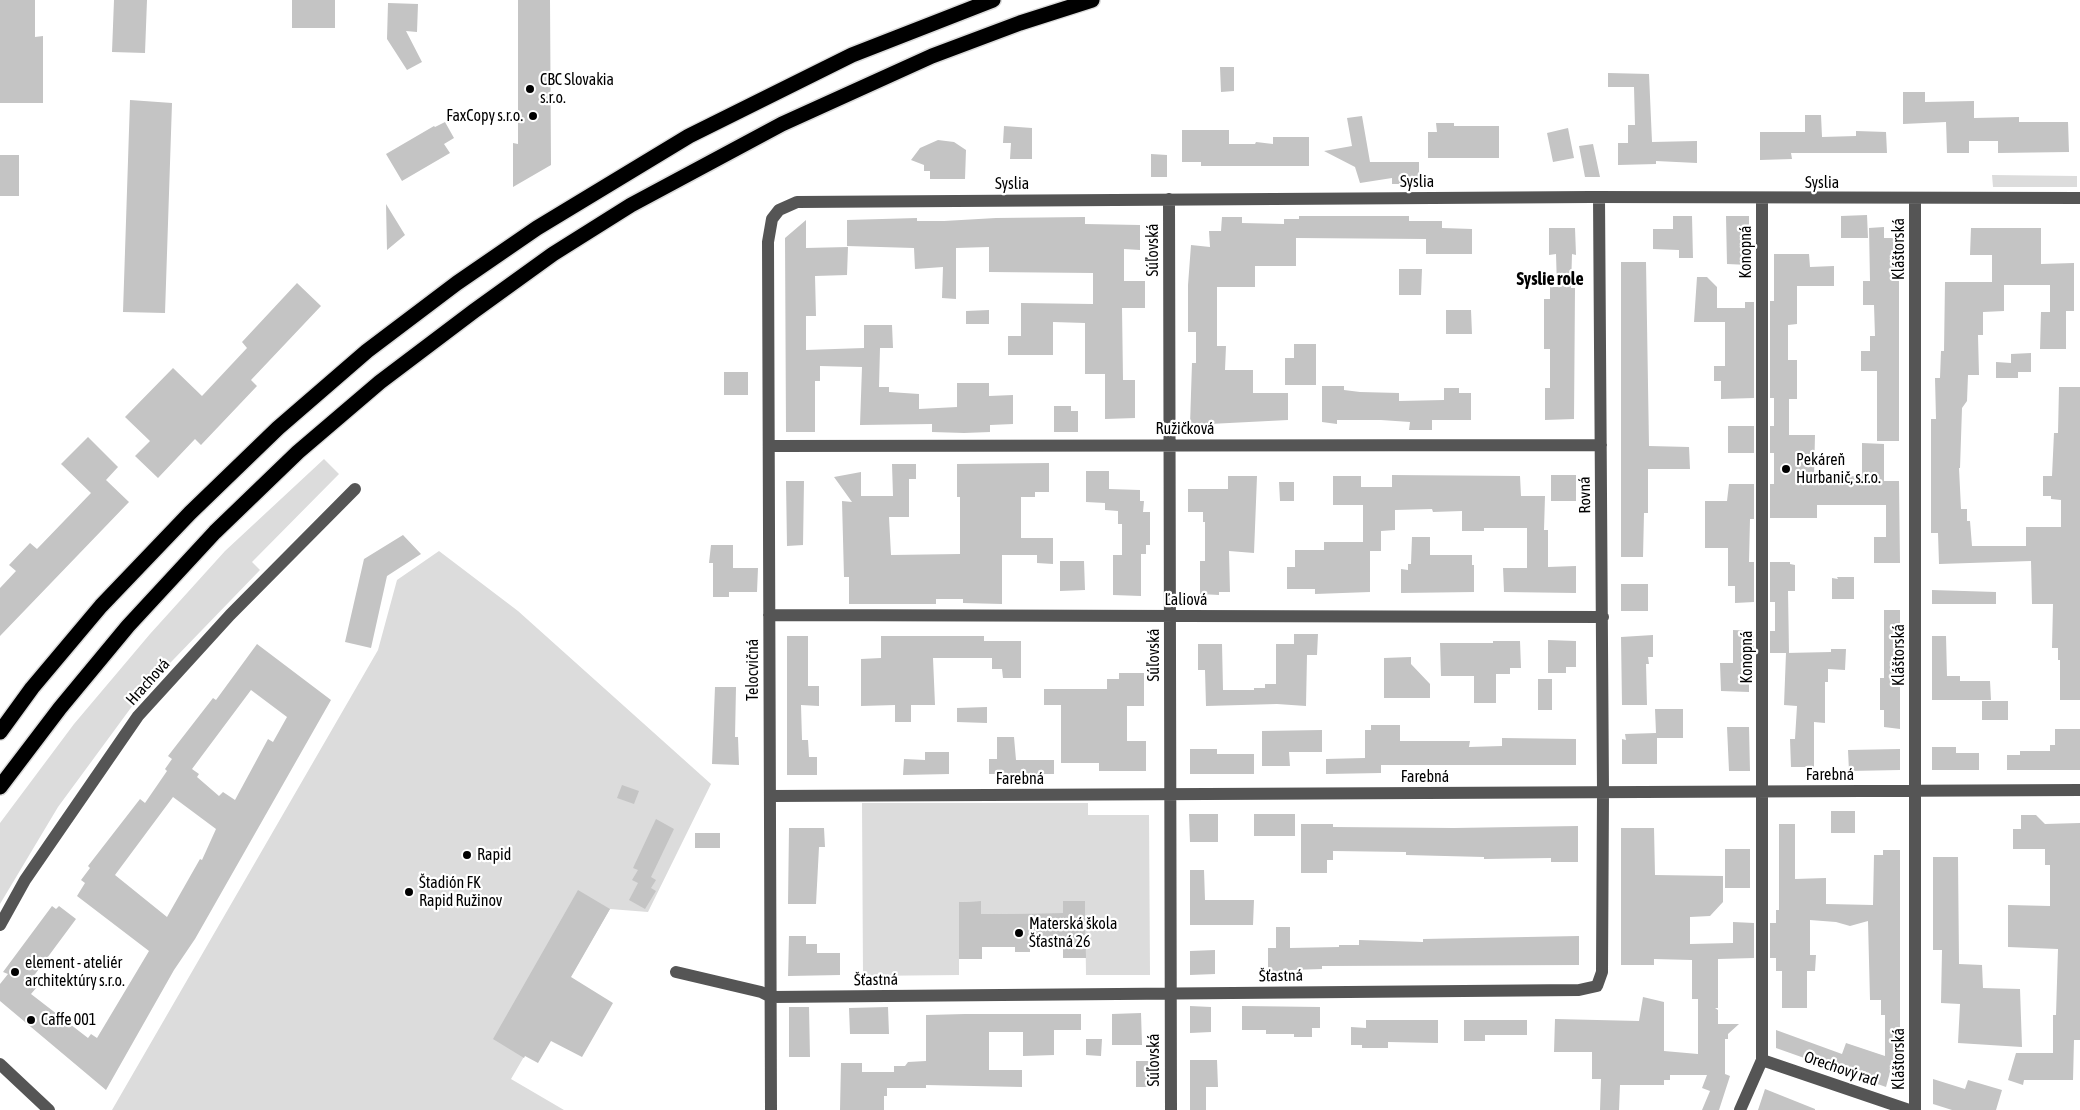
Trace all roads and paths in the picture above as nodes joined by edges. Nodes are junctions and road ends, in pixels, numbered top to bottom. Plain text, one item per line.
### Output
1 (993, 0) edge
2 (1092, 0) edge
3 (1599, 197) junction
4 (2080, 198) edge
5 (1169, 199) junction
6 (1762, 199) junction
7 (1915, 199) junction
8 (769, 230) joint
9 (1601, 445) junction
10 (769, 446) junction
11 (1170, 446) junction
12 (355, 489) dead end
13 (769, 615) junction
14 (1170, 616) junction
15 (1603, 618) junction
16 (0, 732) edge
17 (0, 787) edge
18 (2080, 790) edge
19 (1915, 791) junction
20 (1603, 792) junction
21 (1764, 792) junction
22 (1171, 794) junction
23 (770, 796) junction
24 (0, 925) edge
25 (676, 972) dead end
26 (1170, 993) junction
27 (771, 997) junction
28 (1762, 1060) junction
29 (0, 1064) edge
30 (49, 1110) edge
31 (771, 1110) edge
32 (1170, 1110) edge
33 (1740, 1110) edge
34 (1909, 1110) edge
35 (1915, 1110) edge

1 - 16 highway
2 - 17 highway
3 - 5 street, Syslia
3 - 6 street, Syslia
3 - 9 street, Rovná
4 - 7 street, Syslia
5 - 8 street, Syslia
5 - 11 street, Súľovská
6 - 7 street, Syslia
6 - 21 street, Konopná
7 - 19 street, Kláštorská
8 - 10 street, Telocvičná
9 - 11 street, Ružičková
9 - 15 street, Rovná
10 - 11 street, Ružičková
10 - 13 street, Telocvičná
11 - 14 street, Súľovská
12 - 24 street, Hrachová
13 - 14 street, Ľaliová
13 - 23 street, Telocvičná
14 - 15 street, Ľaliová
14 - 22 street, Súľovská
15 - 20 street, Rovná
18 - 19 street, Farebná
19 - 21 street, Farebná
19 - 35 street, Kláštorská
20 - 21 street, Farebná
20 - 22 street, Farebná
20 - 26 street, Šťastná
21 - 28 street, Konopná
22 - 23 street, Farebná
22 - 26 street, Súľovská
23 - 27 street, Telocvičná
25 - 27 street, Šťastná
26 - 27 street, Šťastná
26 - 32 street, Súľovská
27 - 31 street, Telocvičná
28 - 33 street, Konopná
28 - 34 street, Orechový rad
29 - 30 street

